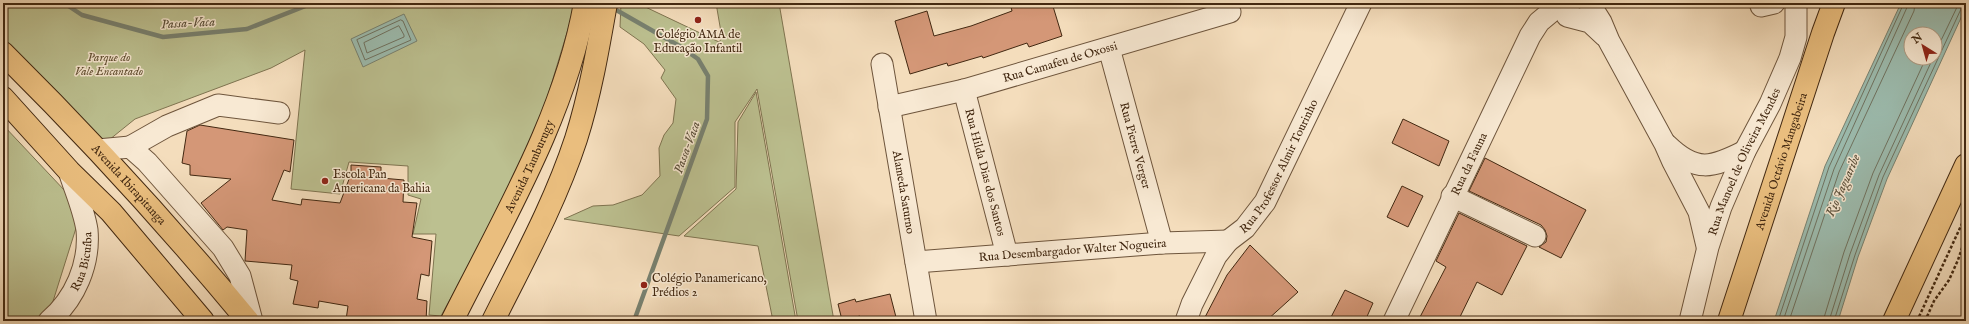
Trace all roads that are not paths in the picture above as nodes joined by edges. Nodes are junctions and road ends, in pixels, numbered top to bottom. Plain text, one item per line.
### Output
1 (1361, 3) edge
2 (1589, 3) edge
3 (1796, 3) edge
4 (1834, 3) edge
5 (1561, 8) edge
6 (594, 12) edge
7 (1230, 12) dead end
8 (1609, 41) junction
9 (1109, 48) junction
10 (3, 53) edge
11 (882, 64) dead end
12 (964, 90) junction
13 (4, 100) edge
14 (889, 107) junction
15 (279, 113) dead end
16 (1665, 144) junction
17 (130, 147) junction
18 (98, 150) junction
19 (1745, 151) junction
20 (1966, 165) edge
21 (69, 171) junction
22 (1452, 196) junction
23 (1535, 236) dead end
24 (1228, 241) junction
25 (1162, 243) junction
26 (1708, 247) junction
27 (1007, 255) junction
28 (916, 262) junction
29 (49, 321) edge
30 (203, 321) edge
31 (248, 321) edge
32 (252, 321) edge
33 (452, 321) edge
34 (493, 321) edge
35 (926, 321) edge
36 (1186, 321) edge
37 (1394, 321) edge
38 (1690, 321) edge
39 (1729, 321) edge
40 (1894, 321) edge

1 - 24 street, Rua Professor Almir Tourinho
2 - 8 street
3 - 19 street, Rua Manoel de Oliveira Mendes
4 - 39 main road, Avenida Octávio Mangabeira
5 - 8 street
5 - 22 street, Rua da Fauna
6 - 33 main road, Avenida Tamburugy
6 - 34 main road, Avenida Tamburugy
7 - 9 street, Rua Camafeu de Oxossi
8 - 16 street
9 - 12 street, Rua Camafeu de Oxossi
9 - 25 street, Rua Pierre Verger
10 - 18 main road, Avenida Ibirapitanga
11 - 14 street, Alameda Saturno
12 - 14 street, Rua Camafeu de Oxossi
12 - 27 street, Rua Hilda Dias dos Santos
13 - 21 main road
14 - 28 street, Alameda Saturno
15 - 17 street
16 - 19 street
16 - 26 street
17 - 18 street
17 - 32 street
18 - 31 main road, Avenida Ibirapitanga
19 - 26 street, Rua Manoel de Oliveira Mendes
20 - 40 main road
21 - 29 street, Rua Bicuíba
21 - 30 main road
22 - 23 street
22 - 37 street, Rua da Fauna
24 - 25 street, Rua Desembargador Walter Nogueira
24 - 36 street, Rua Professor Almir Tourinho
25 - 27 street, Rua Desembargador Walter Nogueira
26 - 38 street, Rua Manoel de Oliveira Mendes
27 - 28 street, Rua Desembargador Walter Nogueira
28 - 35 street, Alameda Saturno

